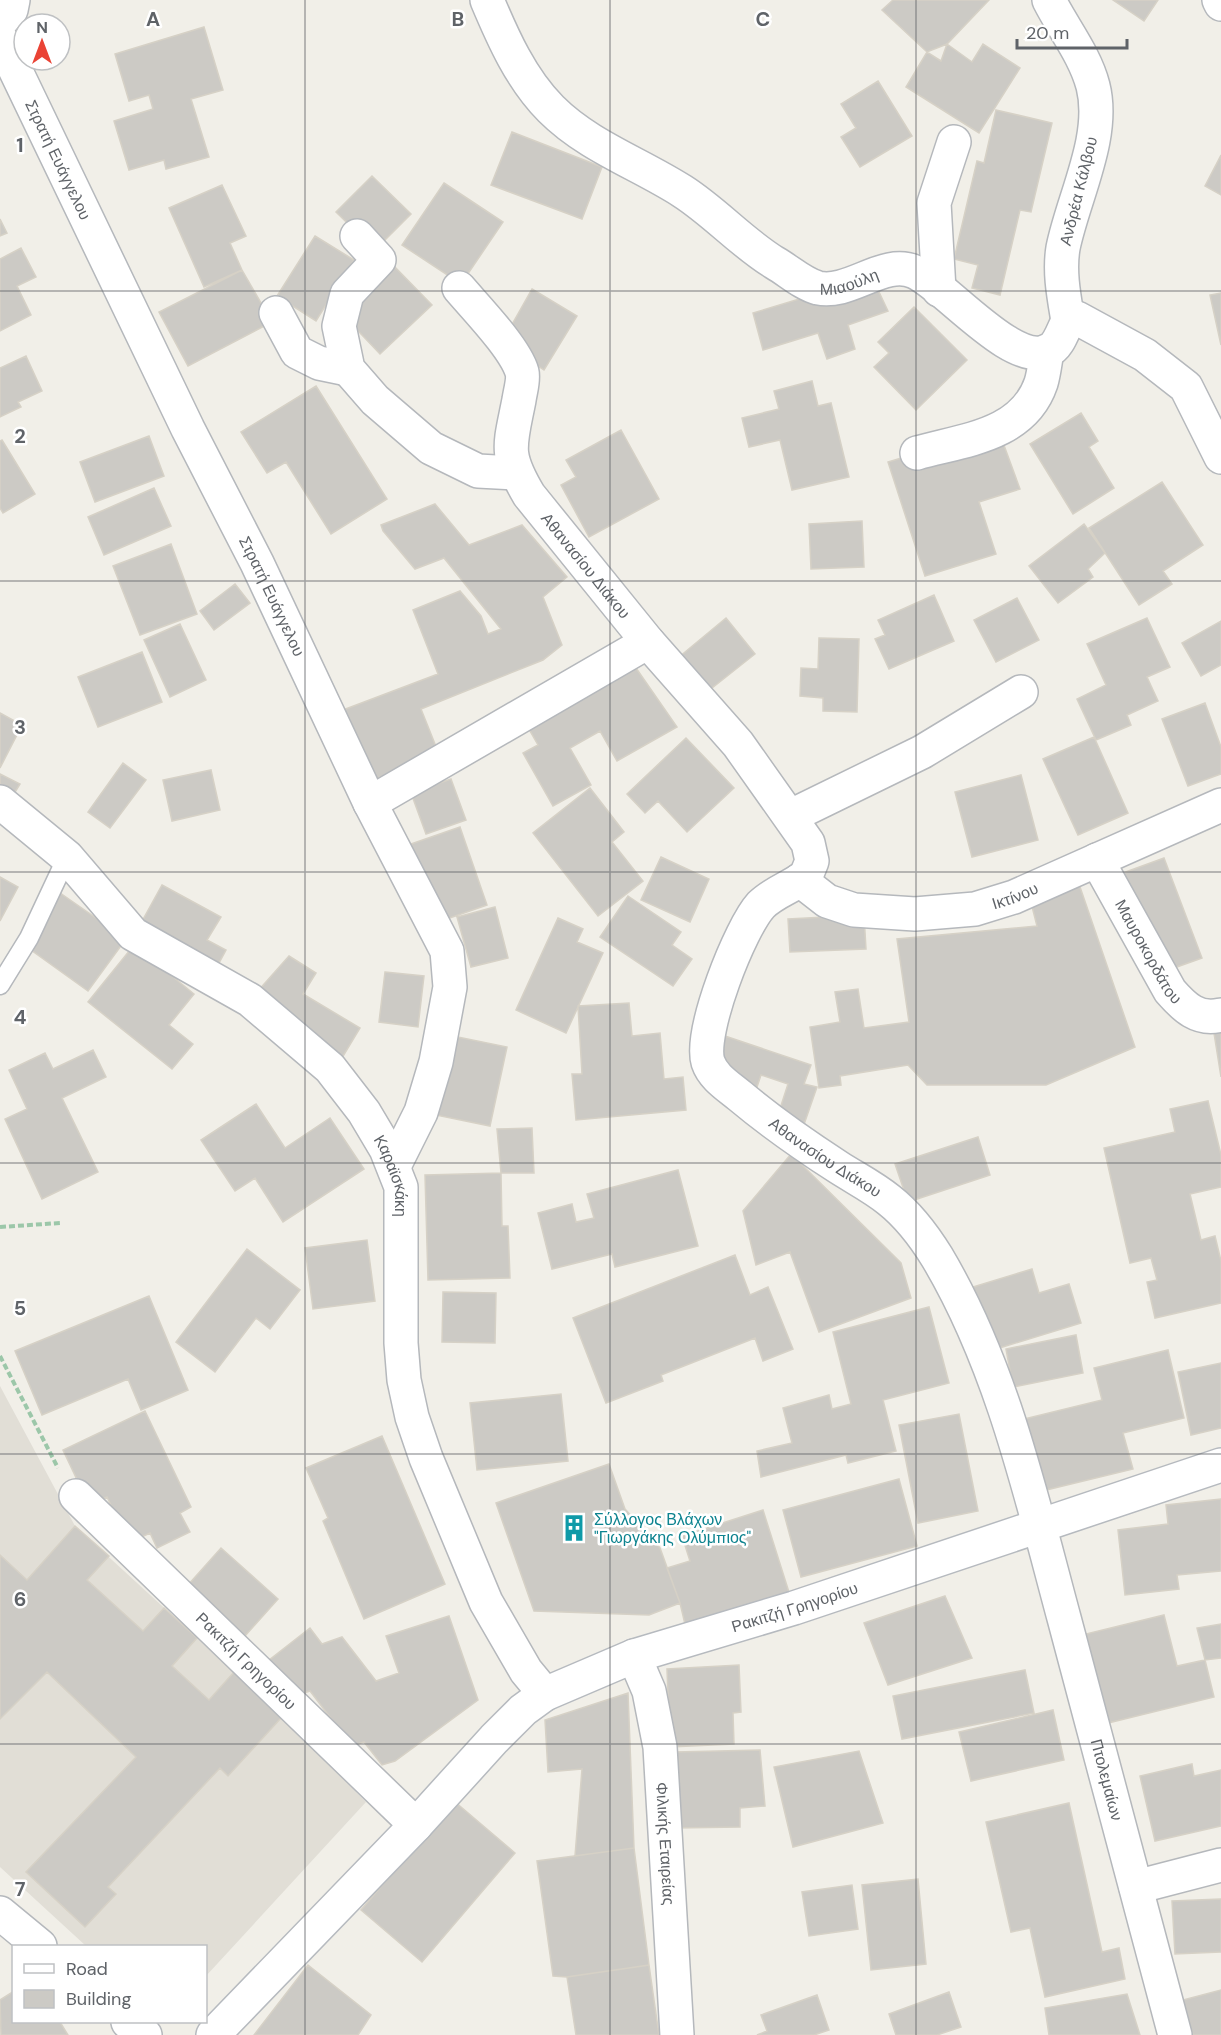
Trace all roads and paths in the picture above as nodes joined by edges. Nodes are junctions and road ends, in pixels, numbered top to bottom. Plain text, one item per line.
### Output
1 (13, 0) edge
2 (487, 0) edge
3 (1048, 0) edge
4 (0, 22) edge
5 (4, 53) edge
6 (954, 142) dead end
7 (357, 236) dead end
8 (459, 288) dead end
9 (939, 290) junction
10 (276, 313) dead end
11 (1068, 321) junction
12 (1047, 351) junction
13 (348, 369) junction
14 (917, 453) dead end
15 (1221, 457) edge
16 (516, 472) junction
17 (648, 642) junction
18 (1022, 692) dead end
19 (0, 802) edge
20 (370, 803) junction
21 (1221, 805) edge
22 (791, 816) junction
23 (67, 857) junction
24 (1097, 860) junction
25 (800, 880) junction
26 (0, 985) edge
27 (1221, 1015) edge
28 (394, 1166) junction
29 (60, 1223) dead end
30 (0, 1227) edge
31 (0, 1356) edge
32 (1221, 1465) edge
33 (76, 1496) joint
34 (1040, 1527) junction
35 (634, 1656) junction
36 (545, 1695) junction
37 (416, 1825) junction
38 (1221, 1865) edge
39 (1136, 1887) junction
40 (0, 1912) edge
41 (38, 1945) edge
42 (129, 2023) edge
43 (145, 2035) edge
44 (213, 2035) edge
45 (677, 2035) edge
46 (1175, 2035) edge

1 - 4 street
2 - 9 street, Μιαούλη
3 - 11 street, Ανδρέα Κάλβου
5 - 20 street, Στρατή Ευάγγελου
6 - 9 street
7 - 13 street
8 - 16 street, Αθανασίου Διάκου
9 - 12 street, Μιαούλη
10 - 13 street
11 - 12 street
11 - 15 street
12 - 14 street
13 - 16 street
16 - 17 street, Αθανασίου Διάκου
17 - 20 street
17 - 22 street, Αθανασίου Διάκου
18 - 22 street
19 - 23 street, Καραϊσκάκη
20 - 28 street, Στρατή Ευάγγελου
21 - 24 street, Ικτίνου
22 - 25 street, Αθανασίου Διάκου
23 - 26 lane
23 - 28 street, Καραϊσκάκη
24 - 25 street, Ικτίνου
24 - 27 street, Μαυροκορδάτου
25 - 34 street, Αθανασίου Διάκου
28 - 36 street, Καραϊσκάκη
29 - 30 path
31 - 33 path
32 - 34 street, Ρακιτζή Γρηγορίου
33 - 37 street, Ρακιτζή Γρηγορίου
34 - 35 street, Ρακιτζή Γρηγορίου
34 - 39 street, Πτολεμαίων
35 - 36 street, Ρακιτζή Γρηγορίου
35 - 45 street, Φιλικής Εταιρείας
36 - 37 street, Ρακιτζή Γρηγορίου
37 - 44 street, Ρακιτζή Γρηγορίου
38 - 39 street
39 - 46 street, Πτολεμαίων
40 - 41 street
42 - 43 street

